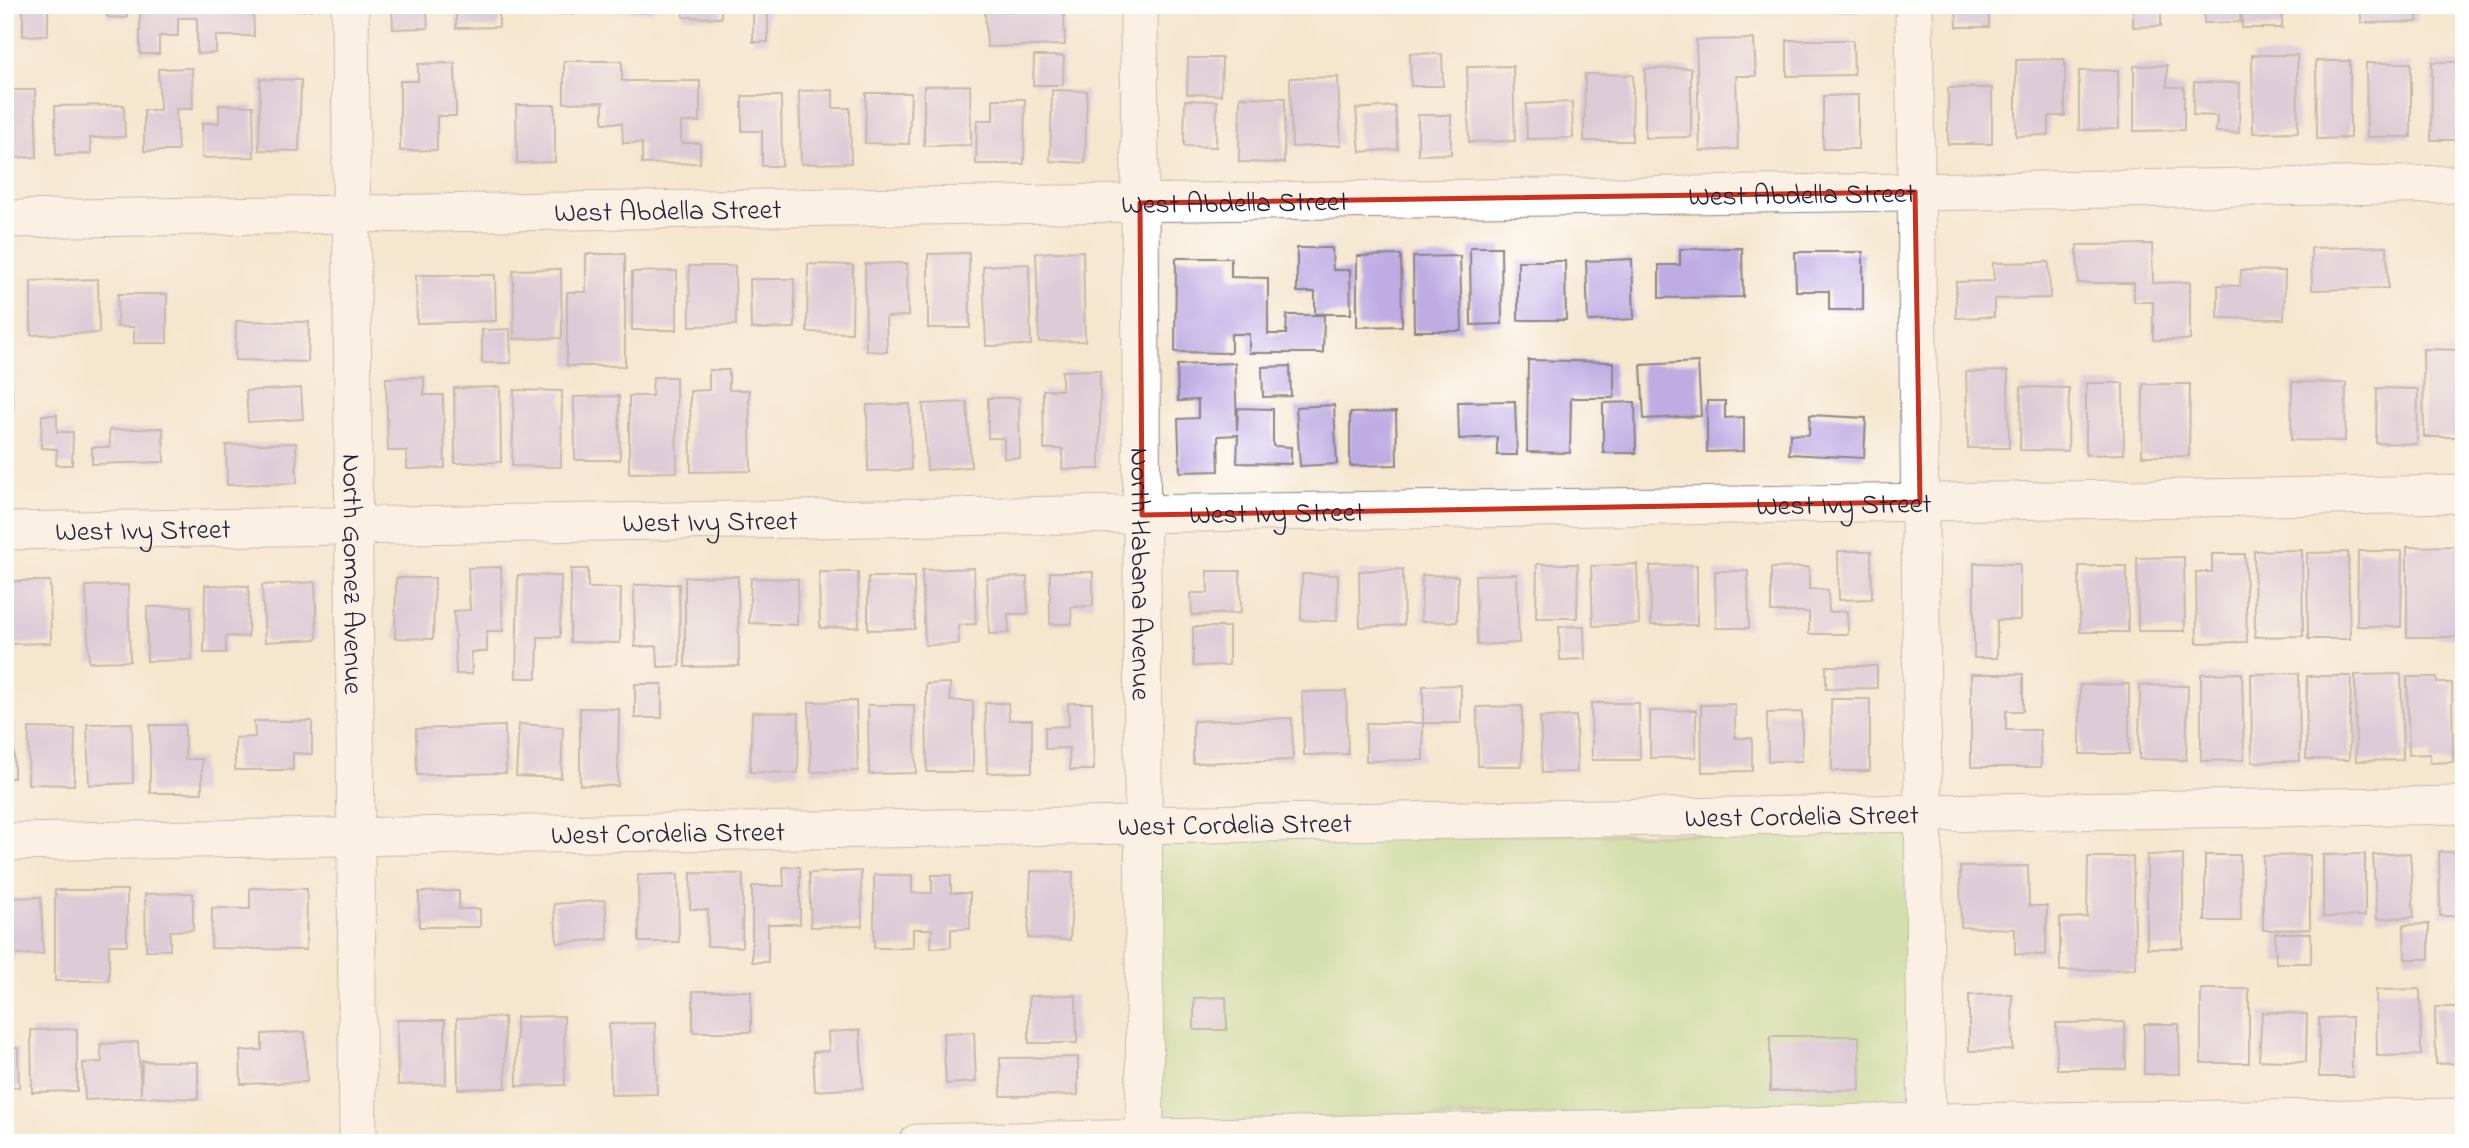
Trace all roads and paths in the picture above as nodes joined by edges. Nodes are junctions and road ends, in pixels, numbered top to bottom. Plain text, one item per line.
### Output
1 (350, 5) edge
2 (1139, 5) edge
3 (1914, 5) edge
4 (2464, 184) edge
5 (1915, 192) junction
6 (1140, 203) junction
7 (351, 215) junction
8 (5, 219) edge
9 (2464, 494) edge
10 (1920, 502) junction
11 (1142, 515) junction
12 (353, 527) junction
13 (5, 531) edge
14 (2464, 805) edge
15 (1922, 812) junction
16 (1143, 826) junction
17 (356, 838) junction
18 (5, 842) edge
19 (2464, 1117) edge
20 (2341, 1131) edge
21 (1927, 1132) edge
22 (1145, 1141) edge
23 (1067, 1142) edge
24 (358, 1143) edge
25 (917, 1143) edge

1 - 7 street, North Gomez Avenue
2 - 6 street, North Habana Avenue
3 - 5 street
4 - 5 street, West Abdella Street
5 - 6 street, West Abdella Street
5 - 10 street
6 - 7 street, West Abdella Street
6 - 11 street, North Habana Avenue
7 - 8 street, West Abdella Street
7 - 12 street, North Gomez Avenue
9 - 10 street, West Ivy Street
10 - 11 street, West Ivy Street
10 - 15 street
11 - 12 street, West Ivy Street
11 - 16 street, North Habana Avenue
12 - 13 street, West Ivy Street
12 - 17 street, North Gomez Avenue
14 - 15 street, West Cordelia Street
15 - 16 street, West Cordelia Street
15 - 21 street
16 - 17 street, West Cordelia Street
16 - 22 street, North Habana Avenue
17 - 18 street, West Cordelia Street
17 - 24 street, North Gomez Avenue
19 - 20 street
20 - 21 street
21 - 22 street
22 - 23 street
23 - 25 street

